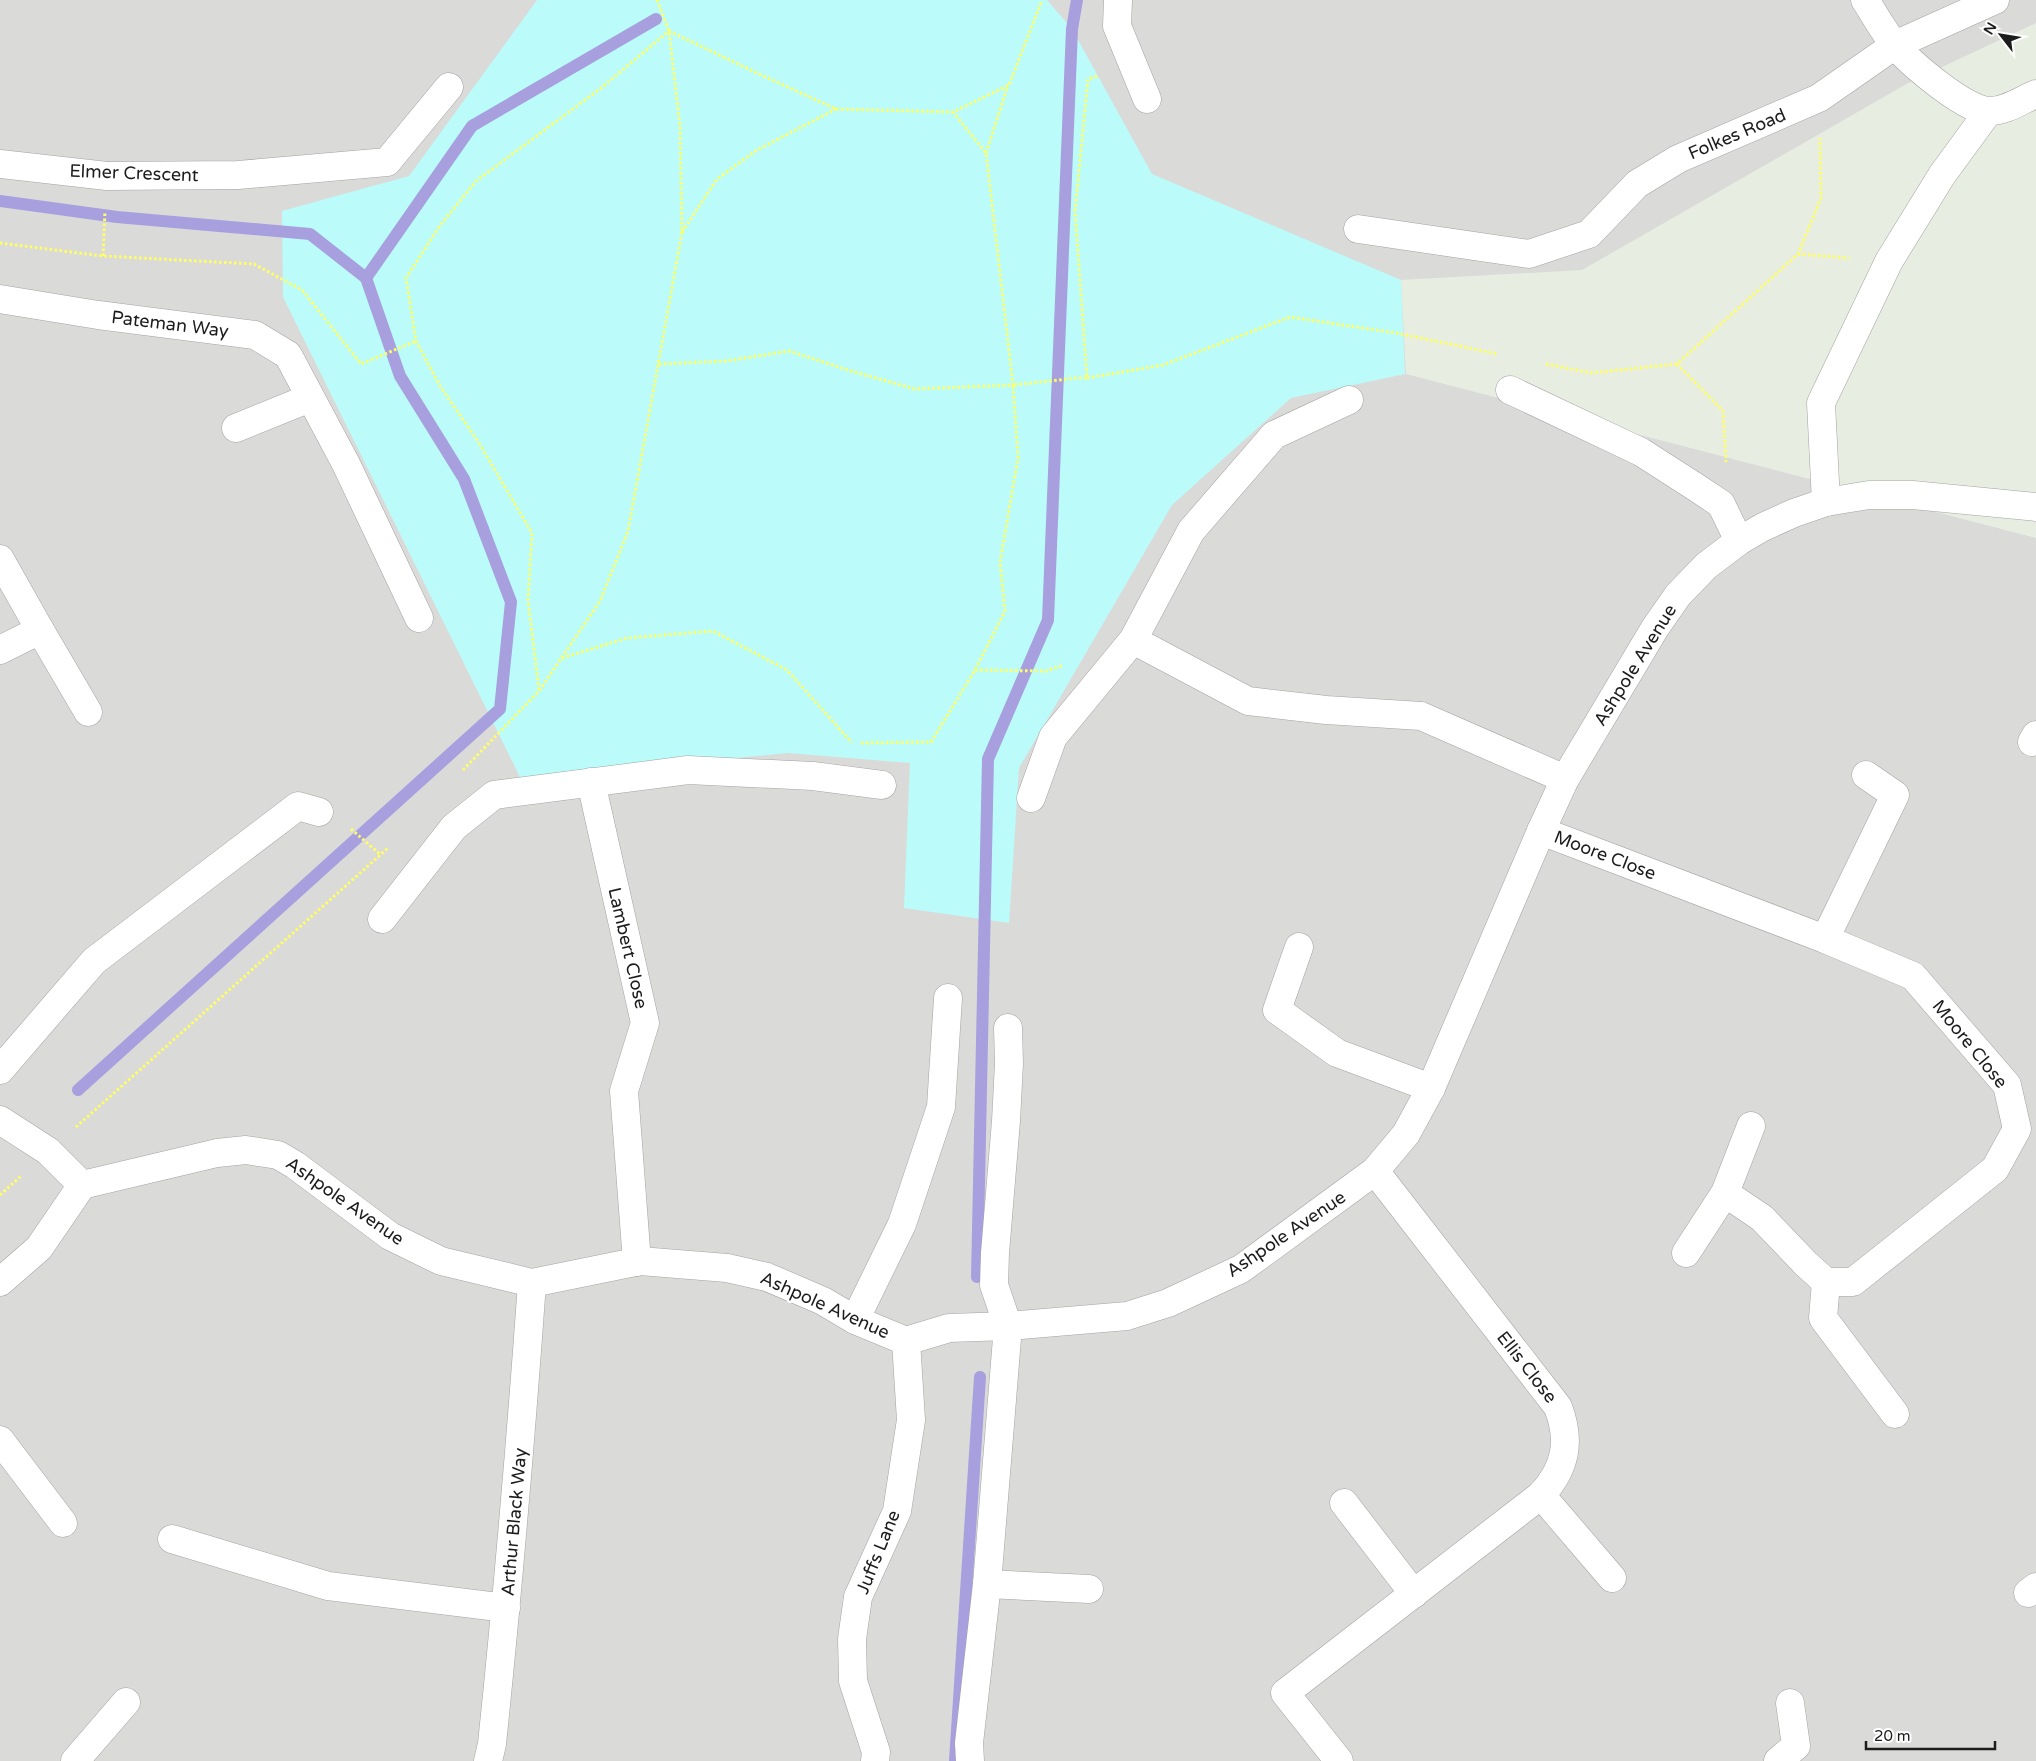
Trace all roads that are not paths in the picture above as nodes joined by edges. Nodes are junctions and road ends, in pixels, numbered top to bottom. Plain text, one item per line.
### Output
1 (1118, 0) edge
2 (1865, 0) edge
3 (1995, 0) edge
4 (1895, 45) junction
5 (450, 86) dead end
6 (2036, 94) edge
7 (1147, 99) dead end
8 (1988, 112) junction
9 (0, 164) edge
10 (1358, 229) dead end
11 (0, 299) edge
12 (1510, 390) dead end
13 (310, 398) junction
14 (1349, 400) dead end
15 (236, 428) dead end
16 (1826, 502) junction
17 (2036, 507) edge
18 (1739, 541) junction
19 (0, 559) edge
20 (420, 618) dead end
21 (40, 630) junction
22 (1133, 640) junction
23 (0, 650) edge
24 (88, 712) dead end
25 (1866, 774) dead end
26 (1565, 779) junction
27 (591, 782) junction
28 (882, 785) dead end
29 (1031, 798) dead end
30 (319, 812) dead end
31 (1541, 831) junction
32 (382, 919) dead end
33 (1825, 939) junction
34 (1299, 947) dead end
35 (948, 998) dead end
36 (1008, 1028) dead end
37 (0, 1070) edge
38 (1431, 1088) junction
39 (0, 1120) edge
40 (1751, 1126) dead end
41 (2026, 1130) edge
42 (1375, 1171) junction
43 (82, 1185) junction
44 (1725, 1193) junction
45 (1686, 1253) dead end
46 (637, 1262) junction
47 (0, 1282) edge
48 (1826, 1282) junction
49 (532, 1283) junction
50 (855, 1320) junction
51 (1008, 1326) junction
52 (906, 1341) junction
53 (1895, 1414) dead end
54 (1, 1441) edge
55 (1541, 1495) junction
56 (1344, 1503) dead end
57 (63, 1523) dead end
58 (172, 1539) dead end
59 (1612, 1578) dead end
60 (986, 1584) junction
61 (1089, 1589) dead end
62 (1414, 1594) junction
63 (506, 1608) junction
64 (126, 1702) dead end
65 (1790, 1704) dead end
66 (969, 1752) edge
67 (1794, 1756) edge
68 (75, 1761) edge
69 (488, 1761) edge
70 (875, 1761) edge
71 (1339, 1761) edge

1 - 7 street
2 - 4 street
3 - 4 street, Folkes Road
4 - 8 street
4 - 10 street, Folkes Road
5 - 9 street, Elmer Crescent
6 - 8 street
8 - 16 street
11 - 13 street, Pateman Way
12 - 18 street
13 - 15 street
13 - 20 street, Pateman Way
14 - 22 street
16 - 17 street, Ashpole Avenue
16 - 18 street, Ashpole Avenue
18 - 26 street, Ashpole Avenue
19 - 21 street
21 - 23 street
21 - 24 street
22 - 26 street
22 - 29 street
25 - 33 street
26 - 31 street, Ashpole Avenue
27 - 28 street
27 - 32 street
27 - 46 street, Lambert Close
30 - 37 street
31 - 33 street, Moore Close
31 - 38 street, Ashpole Avenue
33 - 41 street, Moore Close
34 - 38 street
35 - 50 street
36 - 51 street
38 - 42 street, Ashpole Avenue
39 - 43 street
40 - 44 street
41 - 48 street, Moore Close
42 - 51 street, Ashpole Avenue
42 - 55 street, Ellis Close
43 - 47 street
43 - 49 street, Ashpole Avenue
44 - 45 street
44 - 48 street
46 - 49 street, Ashpole Avenue
46 - 50 street, Ashpole Avenue
48 - 53 street
49 - 63 street, Arthur Black Way
50 - 52 street, Ashpole Avenue
51 - 52 street, Ashpole Avenue
51 - 60 street
52 - 70 street, Juffs Lane
54 - 57 street
55 - 59 street
55 - 62 street, Ellis Close
56 - 62 street
58 - 63 street
60 - 61 street
60 - 66 street
62 - 71 street, Ellis Close
63 - 69 street, Arthur Black Way
64 - 68 street
65 - 67 street

